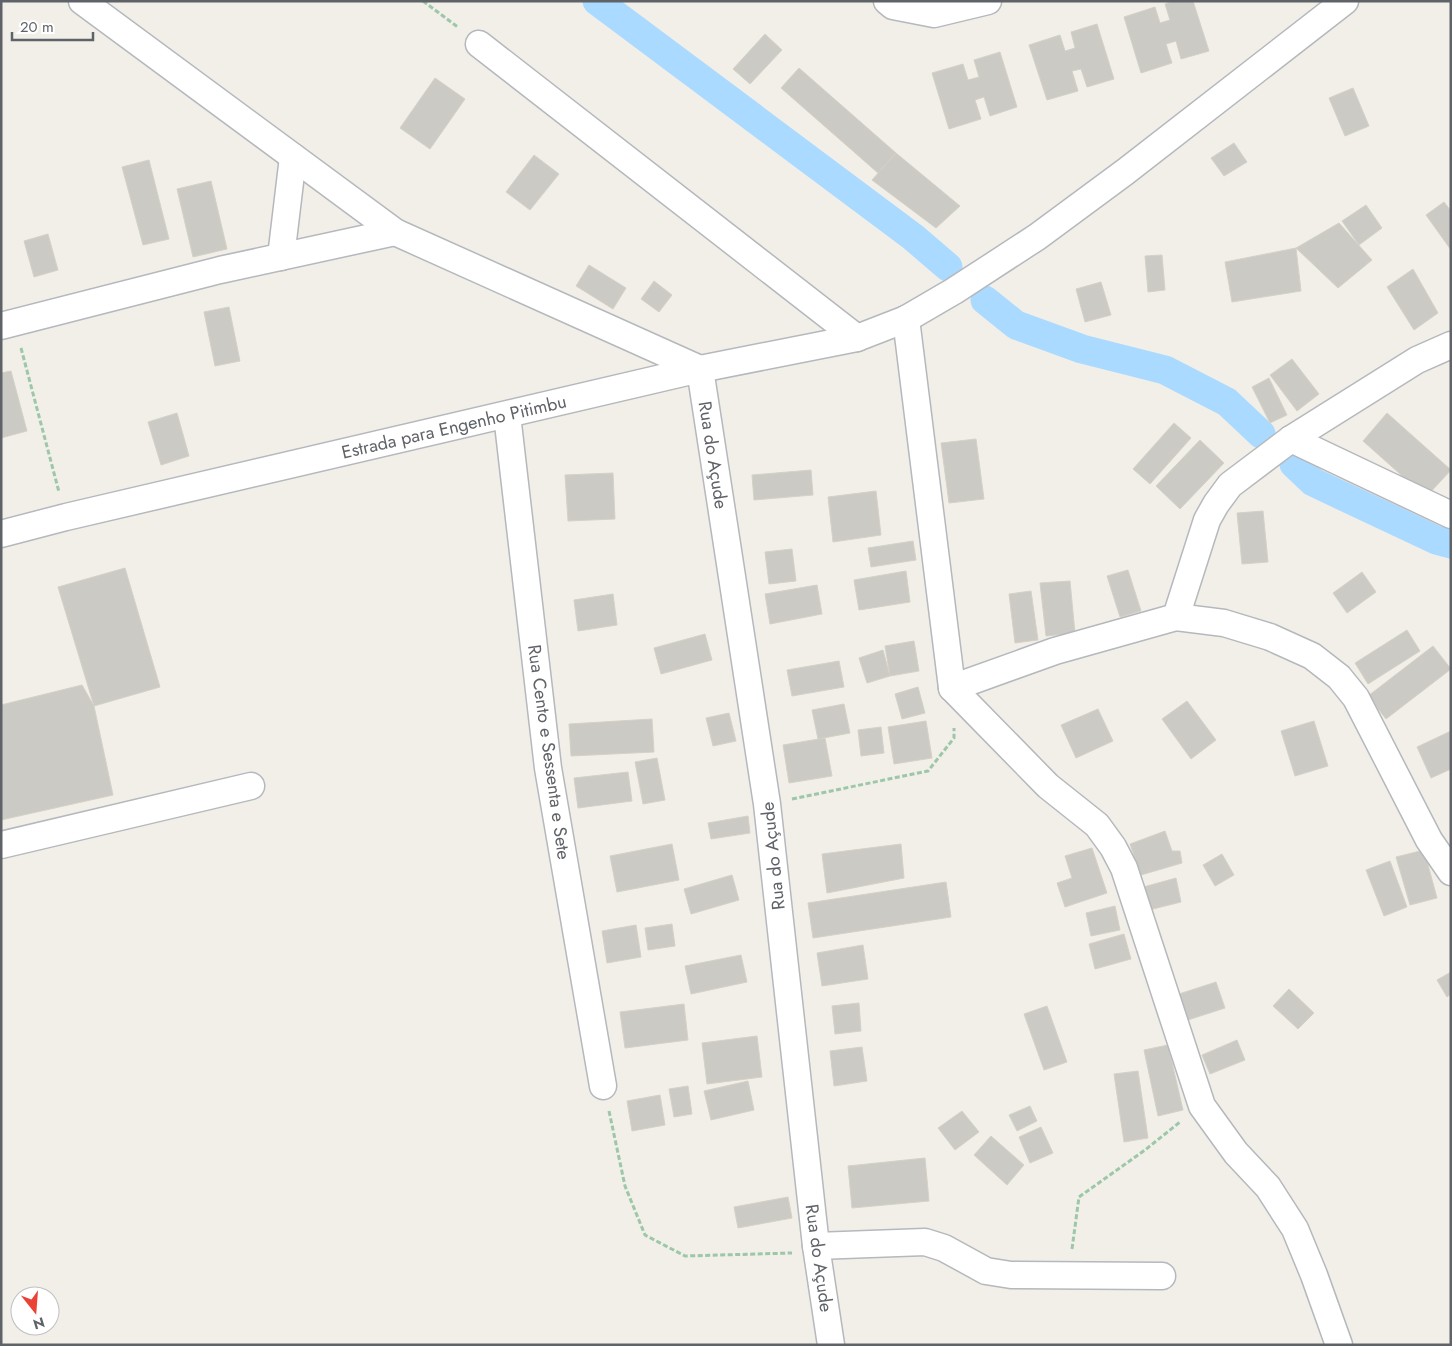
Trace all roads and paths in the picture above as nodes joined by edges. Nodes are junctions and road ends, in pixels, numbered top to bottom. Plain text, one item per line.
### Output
1 (82, 1) edge
2 (422, 1) edge
3 (886, 1) edge
4 (988, 1) edge
5 (1345, 1) edge
6 (479, 44) joint
7 (293, 157) junction
8 (395, 232) junction
9 (281, 257) junction
10 (906, 319) junction
11 (8, 324) edge
12 (857, 338) junction
13 (1451, 345) edge
14 (700, 369) junction
15 (507, 415) junction
16 (1291, 439) junction
17 (1451, 515) edge
18 (66, 517) junction
19 (1, 534) edge
20 (1176, 617) junction
21 (952, 688) junction
22 (251, 786) dead end
23 (767, 804) junction
24 (1, 845) edge
25 (1451, 872) edge
26 (603, 1086) joint
27 (1202, 1106) junction
28 (816, 1249) junction
29 (1068, 1274) junction
30 (1162, 1276) dead end
31 (831, 1345) edge
32 (1339, 1345) edge

1 - 7 street
2 - 6 path
3 - 4 street
5 - 10 street, Estrada para Engenho Pitimbu
6 - 12 street
7 - 8 street
7 - 9 street
8 - 9 street
8 - 14 street
9 - 11 street
10 - 12 street, Estrada para Engenho Pitimbu
10 - 21 street
11 - 18 path
12 - 14 street, Estrada para Engenho Pitimbu
13 - 16 street
14 - 15 street, Estrada para Engenho Pitimbu
14 - 23 street, Rua do Açude
15 - 18 street, Estrada para Engenho Pitimbu
15 - 26 street, Rua Cento e Sessenta e Sete
16 - 17 street
16 - 20 street
18 - 19 street, Estrada para Engenho Pitimbu
20 - 21 street
20 - 25 street
21 - 23 path
21 - 27 street
22 - 24 street
23 - 28 street, Rua do Açude
26 - 28 path
27 - 29 path
27 - 32 street
28 - 29 street
28 - 31 street, Rua do Açude
29 - 30 street

